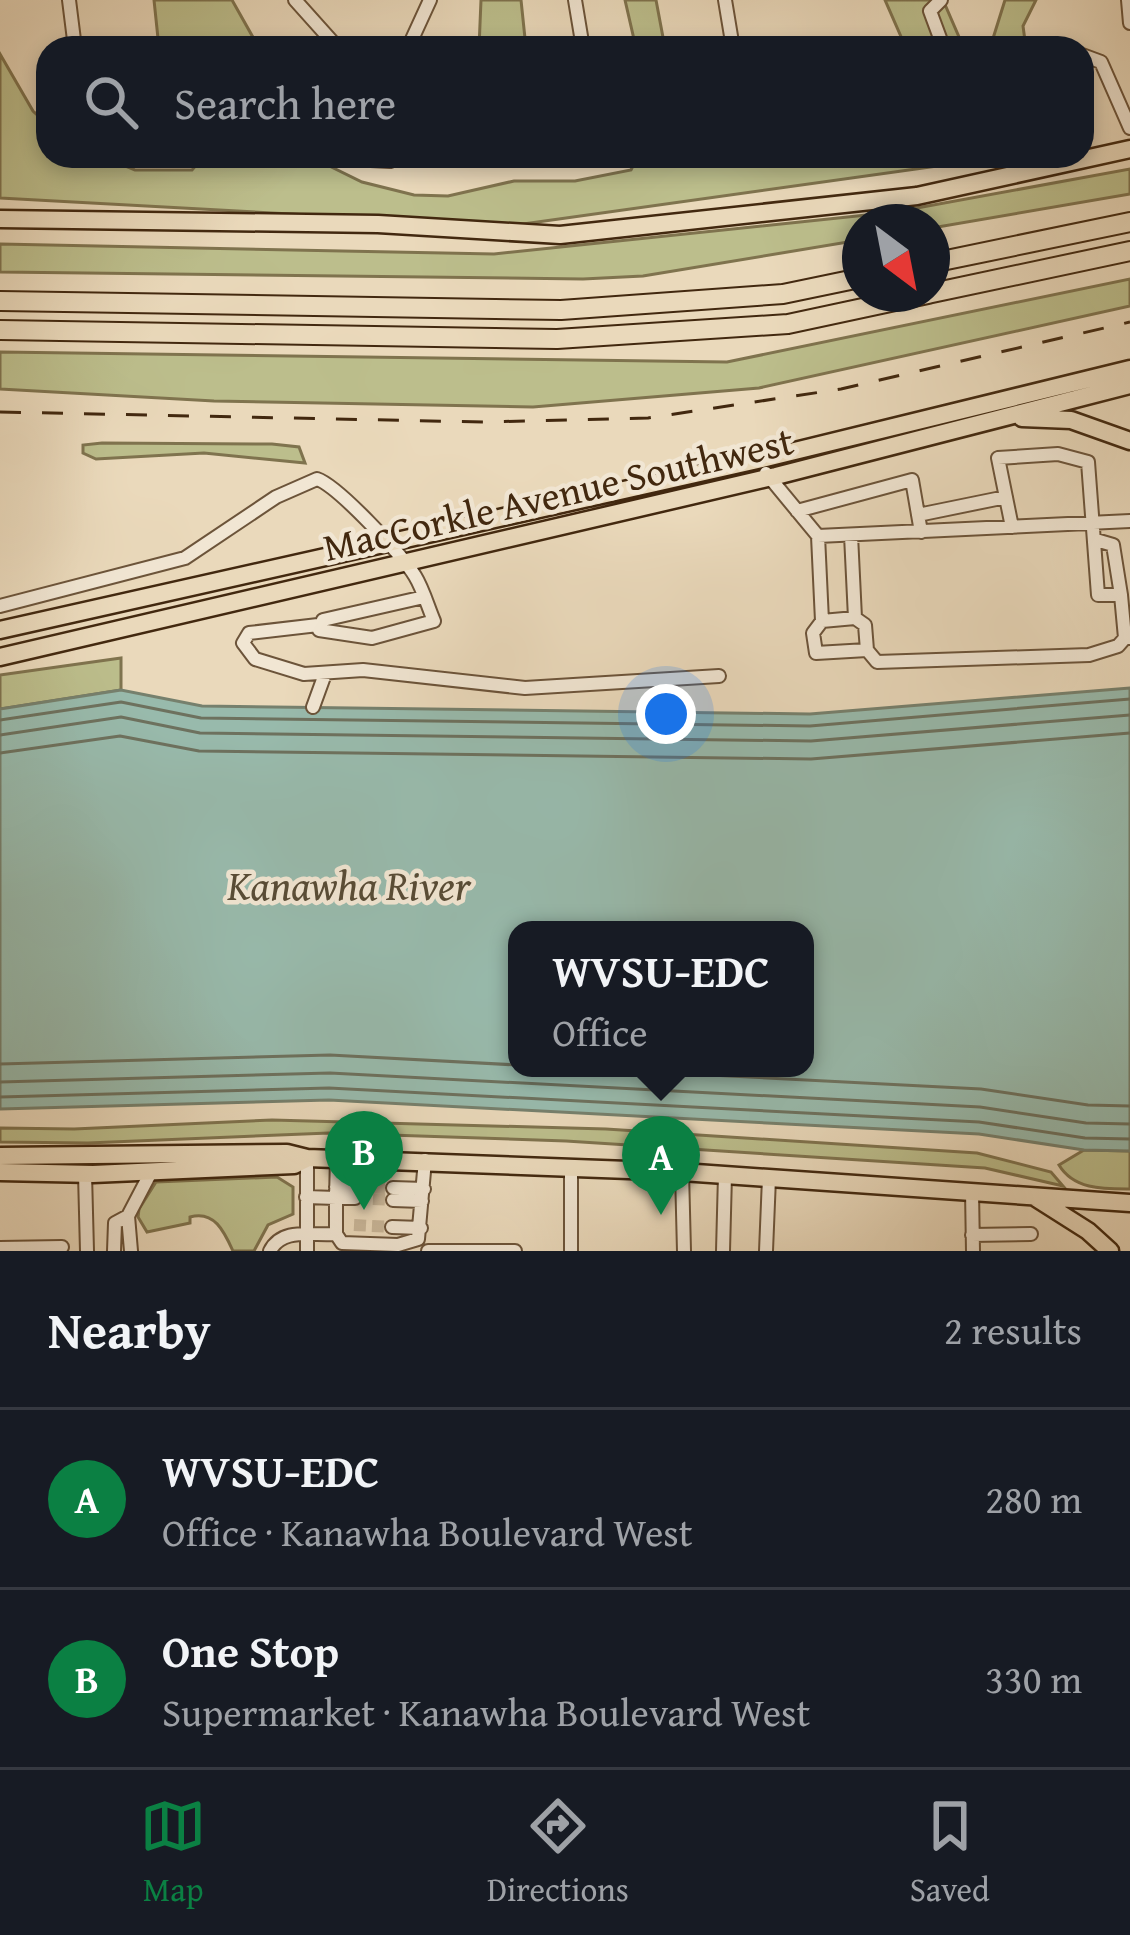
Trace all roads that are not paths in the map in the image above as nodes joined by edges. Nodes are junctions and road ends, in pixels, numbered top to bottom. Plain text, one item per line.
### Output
1 (69, 0) edge
2 (295, 0) edge
3 (430, 0) edge
4 (575, 0) edge
5 (725, 0) edge
6 (940, 0) edge
7 (1128, 0) edge
8 (1130, 23) edge
9 (74, 36) edge
10 (327, 36) edge
11 (413, 36) edge
12 (581, 36) edge
13 (731, 36) edge
14 (939, 36) edge
15 (1094, 56) edge
16 (1130, 128) edge
17 (1130, 149) edge
18 (1094, 157) edge
19 (1044, 168) edge
20 (0, 219) edge
21 (1130, 222) edge
22 (1130, 251) edge
23 (950, 259) edge
24 (842, 282) edge
25 (950, 290) edge
26 (0, 301) edge
27 (845, 312) edge
28 (0, 330) edge
29 (1130, 369) edge
30 (1130, 385) edge
31 (1081, 389) junction
32 (974, 424) junction
33 (1123, 438) edge
34 (762, 458) junction
35 (767, 478) junction
36 (1006, 496) junction
37 (797, 511) junction
38 (918, 515) junction
39 (1130, 521) edge
40 (1095, 522) junction
41 (1012, 527) junction
42 (921, 532) junction
43 (851, 535) junction
44 (818, 536) junction
45 (1096, 540) junction
46 (384, 542) junction
47 (405, 562) junction
48 (1121, 595) junction
49 (424, 597) junction
50 (0, 606) edge
51 (855, 618) junction
52 (822, 621) junction
53 (318, 625) junction
54 (0, 630) edge
55 (1128, 638) edge
56 (867, 650) junction
57 (0, 658) edge
58 (326, 674) junction
59 (718, 676) dead end
60 (313, 706) dead end
61 (0, 1156) edge
62 (307, 1158) junction
63 (337, 1158) junction
64 (425, 1160) junction
65 (571, 1166) junction
66 (0, 1172) edge
67 (151, 1172) junction
68 (682, 1172) junction
69 (85, 1174) junction
70 (725, 1175) junction
71 (769, 1178) junction
72 (972, 1191) junction
73 (337, 1192) junction
74 (355, 1193) tunnel mouth
75 (393, 1194) tunnel mouth
76 (423, 1196) junction
77 (306, 1197) junction
78 (1035, 1198) junction
79 (1102, 1202) junction
80 (1130, 1202) edge
81 (128, 1216) junction
82 (354, 1226) tunnel mouth
83 (1079, 1226) junction
84 (392, 1227) tunnel mouth
85 (421, 1228) junction
86 (336, 1230) junction
87 (1031, 1234) dead end
88 (307, 1235) junction
89 (972, 1235) junction
90 (87, 1244) edge
91 (114, 1244) edge
92 (62, 1247) dead end
93 (0, 1248) edge
94 (130, 1251) edge
95 (270, 1251) edge
96 (307, 1251) edge
97 (428, 1251) edge
98 (514, 1251) edge
99 (571, 1251) edge
100 (684, 1251) edge
101 (723, 1251) edge
102 (766, 1251) edge
103 (973, 1251) edge
104 (1110, 1251) edge

1 - 9 street
2 - 10 street
3 - 11 street
4 - 12 street
5 - 13 street
6 - 14 street
7 - 8 street
15 - 16 street
17 - 18 main road
19 - 20 main road
21 - 23 highway
22 - 25 highway
24 - 26 highway
27 - 28 highway
29 - 31 main road, MacCorkle Avenue Southwest
30 - 31 main road, MacCorkle Avenue Southwest
31 - 32 main road, MacCorkle Avenue Southwest
31 - 33 main road
31 - 34 main road, MacCorkle Avenue Southwest
32 - 33 main road
32 - 35 main road, MacCorkle Avenue Southwest
34 - 35 street
34 - 46 main road, MacCorkle Avenue Southwest
35 - 37 street
35 - 47 main road, MacCorkle Avenue Southwest
36 - 38 street
36 - 40 street
36 - 41 street
37 - 38 street
37 - 44 street
38 - 42 street
39 - 40 street
40 - 41 street
40 - 45 street
41 - 42 street
42 - 43 street
43 - 44 street
43 - 51 street
44 - 52 street
45 - 48 street
45 - 48 street
46 - 47 street
46 - 50 street
46 - 54 main road, MacCorkle Avenue Southwest
47 - 49 street
47 - 57 main road, MacCorkle Avenue Southwest
48 - 55 street
49 - 53 street
49 - 53 street
51 - 52 street
51 - 56 street
52 - 56 street
53 - 58 street
55 - 56 street
58 - 59 street
58 - 60 street
61 - 62 main road
62 - 63 main road
62 - 67 main road
62 - 77 street
63 - 64 main road
63 - 73 street
64 - 65 main road
64 - 76 street
65 - 68 main road
65 - 99 street
66 - 69 main road
67 - 69 main road
67 - 81 street
68 - 70 main road
68 - 100 street
69 - 90 street
70 - 71 main road
70 - 101 street
71 - 72 main road
71 - 102 street
72 - 78 main road
72 - 89 street
73 - 74 street
73 - 77 street
73 - 86 street
75 - 76 street
76 - 85 street
77 - 88 street
78 - 79 main road
78 - 83 main road
79 - 80 main road
79 - 83 main road
81 - 91 street
81 - 94 street
82 - 86 street
83 - 104 main road
84 - 85 street
85 - 86 street
86 - 88 street
87 - 89 street
88 - 95 street
88 - 96 street
89 - 103 street
90 - 91 street
92 - 93 street
97 - 98 street

